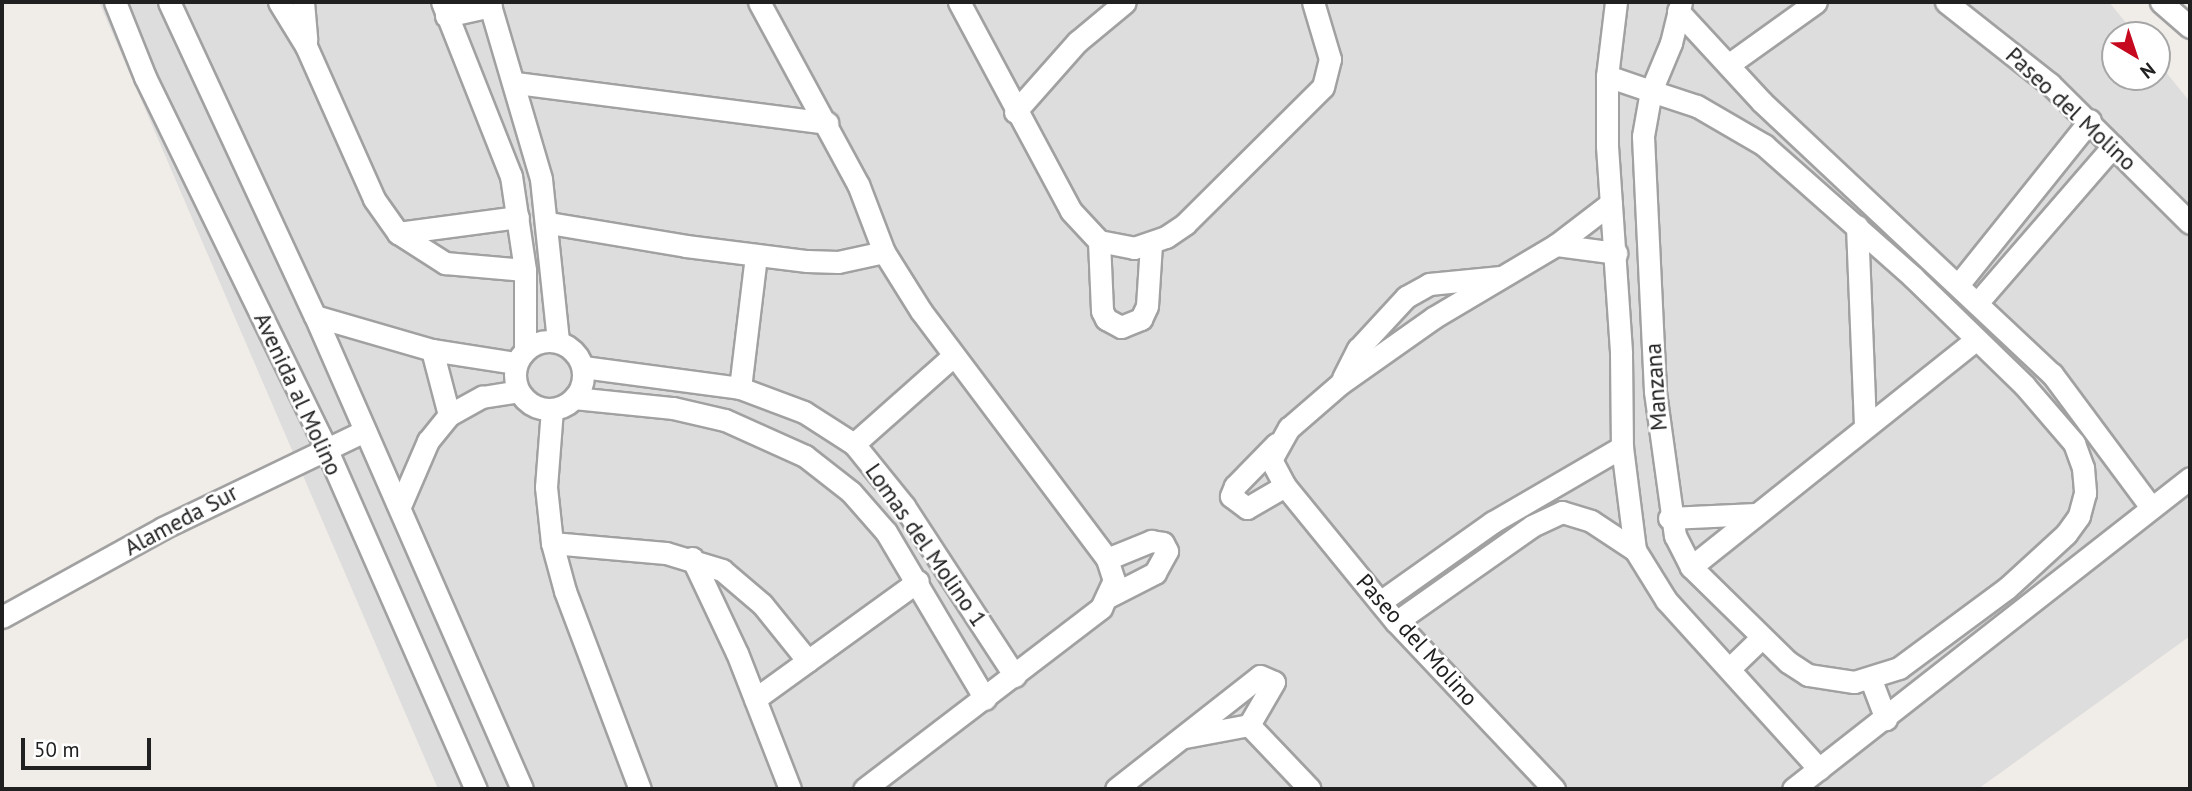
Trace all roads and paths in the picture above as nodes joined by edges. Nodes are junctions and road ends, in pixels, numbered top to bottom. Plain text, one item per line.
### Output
1 (115, 2) edge
2 (169, 2) edge
3 (279, 2) edge
4 (303, 2) edge
5 (759, 2) edge
6 (959, 2) edge
7 (1125, 2) edge
8 (1313, 2) edge
9 (1615, 2) edge
10 (1816, 2) edge
11 (1946, 2) edge
12 (2161, 2) edge
13 (490, 4) edge
14 (1679, 7) edge
15 (444, 9) edge
16 (2190, 27) edge
17 (306, 46) junction
18 (1728, 65) junction
19 (1607, 76) junction
20 (516, 83) junction
21 (1651, 92) junction
22 (1014, 112) junction
23 (2090, 120) junction
24 (827, 124) junction
25 (2113, 146) junction
26 (1611, 203) junction
27 (518, 217) junction
28 (549, 223) junction
29 (2190, 223) edge
30 (1857, 226) junction
31 (1902, 232) junction
32 (398, 233) junction
33 (1099, 241) junction
34 (1151, 244) junction
35 (1556, 245) junction
36 (1885, 251) junction
37 (884, 252) junction
38 (1616, 253) junction
39 (756, 255) junction
40 (524, 270) junction
41 (1507, 277) junction
42 (1958, 285) junction
43 (1978, 302) junction
44 (315, 316) junction
45 (558, 341) junction
46 (1975, 341) junction
47 (432, 350) junction
48 (1652, 351) junction
49 (1621, 354) junction
50 (521, 356) junction
51 (953, 356) junction
52 (583, 367) junction
53 (1341, 383) junction
54 (740, 388) junction
55 (518, 391) junction
56 (574, 398) junction
57 (2074, 400) junction
58 (552, 409) junction
59 (449, 415) junction
60 (2053, 415) junction
61 (1866, 425) junction
62 (365, 430) junction
63 (854, 443) junction
64 (1276, 444) junction
65 (1622, 447) junction
66 (326, 448) junction
67 (2190, 478) edge
68 (1553, 485) junction
69 (1285, 486) junction
70 (400, 506) junction
71 (2150, 506) junction
72 (1562, 512) junction
73 (1756, 514) junction
74 (1669, 517) junction
75 (552, 544) junction
76 (1635, 550) junction
77 (692, 558) junction
78 (1107, 559) junction
79 (1691, 567) junction
80 (918, 581) junction
81 (2007, 588) junction
82 (1110, 596) junction
83 (1380, 602) junction
84 (2023, 610) junction
85 (2, 617) edge
86 (1396, 622) junction
87 (1760, 639) junction
88 (808, 661) junction
89 (1730, 668) junction
90 (1015, 676) junction
91 (1862, 681) junction
92 (755, 699) junction
93 (985, 699) junction
94 (1886, 719) junction
95 (1249, 725) junction
96 (1185, 737) junction
97 (1819, 769) junction
98 (1124, 787) edge
99 (476, 789) edge
100 (522, 789) edge
101 (640, 789) edge
102 (790, 789) edge
103 (864, 789) edge
104 (1310, 789) edge
105 (1554, 789) edge
106 (1793, 789) edge

1 - 66 street, Avenida al Molino
2 - 44 street, Avenida al Molino
3 - 17 street
4 - 17 street
5 - 24 street
6 - 22 street
7 - 22 street
8 - 34 street
9 - 19 street
10 - 18 street
11 - 23 street, Paseo del Molino
12 - 16 street
13 - 15 street
13 - 20 street
14 - 18 street
14 - 21 street, Manzana
15 - 27 street
17 - 32 street
18 - 31 street
19 - 21 street
19 - 26 street
20 - 24 street
20 - 28 street
21 - 30 street
21 - 48 street, Manzana
22 - 33 street
23 - 25 street, Paseo del Molino
23 - 42 street
24 - 37 street
25 - 29 street, Paseo del Molino
25 - 43 street
26 - 35 street
26 - 38 street
27 - 32 street
27 - 40 street
28 - 39 street
28 - 45 street
30 - 36 street
30 - 61 street
31 - 36 street
31 - 42 street
32 - 40 street
33 - 34 street
33 - 34 street
35 - 38 street
35 - 41 street
36 - 46 street
37 - 39 street
37 - 51 street
38 - 49 street
39 - 54 street
40 - 50 street
41 - 53 street
41 - 53 street
42 - 43 street
43 - 57 street
44 - 47 street
44 - 62 street, Avenida al Molino
45 - 50 street
45 - 52 street
46 - 60 street
46 - 61 street
47 - 50 street
47 - 59 street
48 - 49 street
48 - 74 street, Manzana
49 - 65 street
50 - 55 street
51 - 63 street
51 - 78 street
52 - 54 street, Lomas del Molino 1
52 - 56 street
53 - 64 street
54 - 63 street, Lomas del Molino 1
55 - 58 street
55 - 59 street
56 - 58 street
56 - 80 street, Lomas del Molino 1
57 - 60 street
57 - 71 street
58 - 75 street
59 - 70 street
60 - 81 street
61 - 73 street
62 - 66 street, Alameda Sur
62 - 70 street, Avenida al Molino
63 - 90 street, Lomas del Molino 1
64 - 69 street, Paseo del Molino
64 - 69 street
65 - 68 street
65 - 76 street
66 - 85 street, Alameda Sur
66 - 99 street, Avenida al Molino
67 - 71 street
68 - 72 street
68 - 83 street
69 - 83 street, Paseo del Molino
70 - 100 street, Avenida al Molino
71 - 84 street
72 - 76 street
72 - 86 street
73 - 74 street
73 - 79 street
74 - 79 street, Manzana
75 - 77 street
75 - 101 street
76 - 89 street
77 - 88 street
77 - 92 street
78 - 82 street
78 - 82 street
79 - 87 street, Manzana
80 - 88 street
80 - 93 street, Lomas del Molino 1
81 - 84 street
81 - 91 street
82 - 90 street
83 - 86 street, Paseo del Molino
84 - 94 street
86 - 105 street, Paseo del Molino
87 - 89 street
87 - 91 street, Manzana
88 - 92 street
89 - 97 street
90 - 93 street
91 - 94 street
92 - 102 street
93 - 103 street
94 - 97 street
95 - 96 street
95 - 96 street
95 - 104 street
96 - 98 street
97 - 106 street

